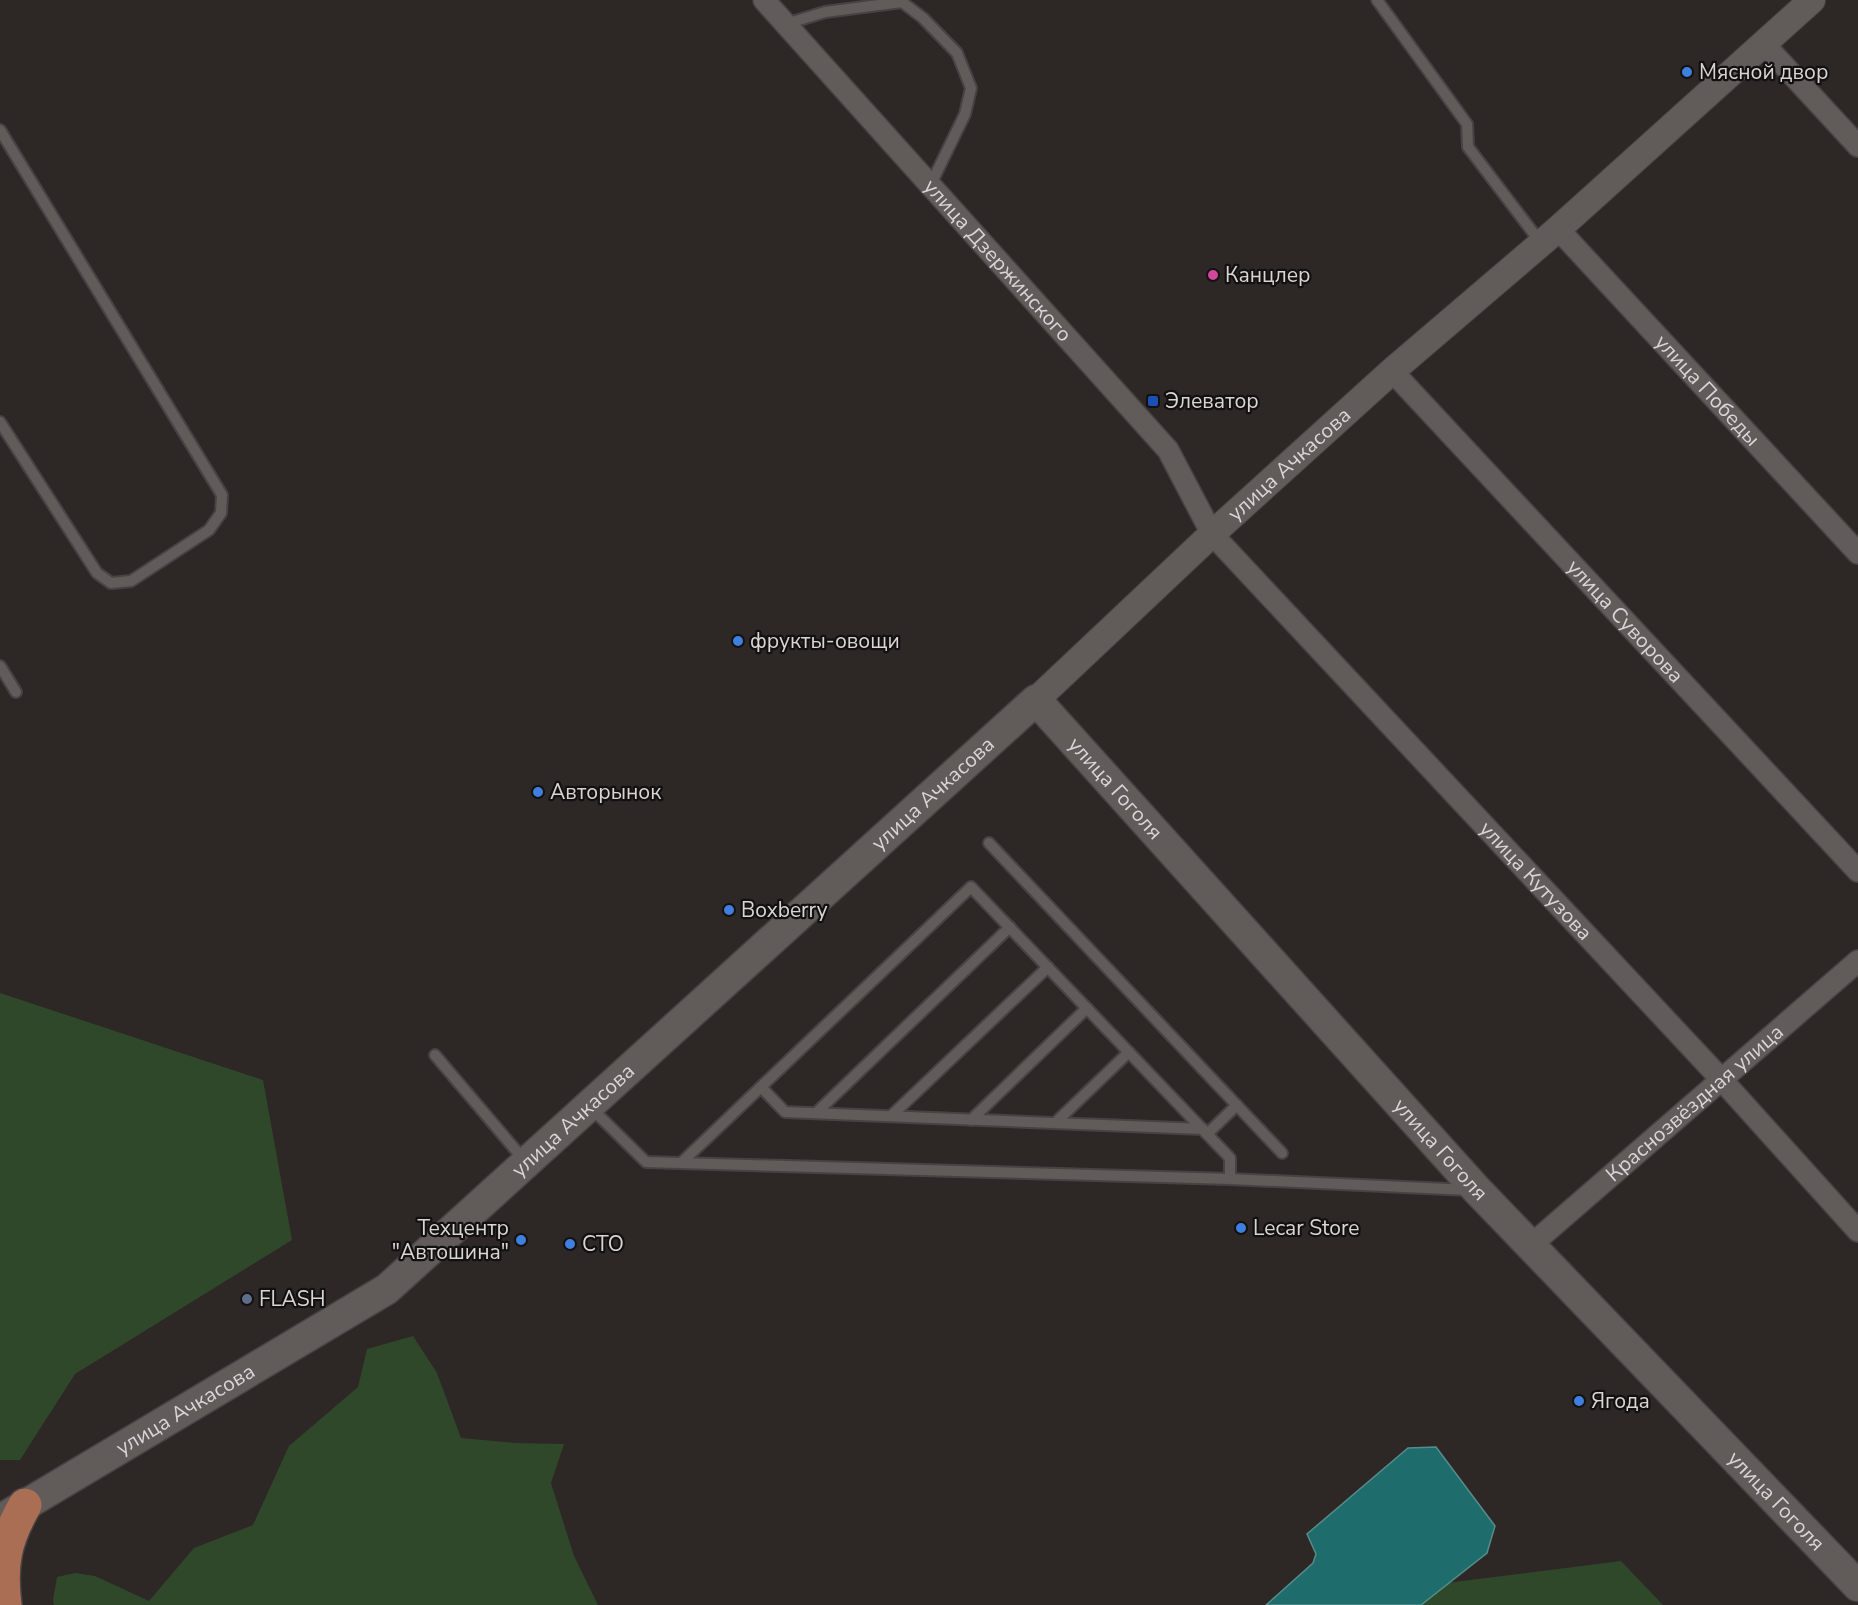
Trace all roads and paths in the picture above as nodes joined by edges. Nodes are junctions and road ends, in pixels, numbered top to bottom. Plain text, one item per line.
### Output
1 (764, 0) edge
2 (1377, 0) edge
3 (1806, 2) edge
4 (786, 24) junction
5 (1764, 44) junction
6 (0, 130) edge
7 (1858, 146) edge
8 (930, 186) junction
9 (1550, 236) junction
10 (1392, 370) junction
11 (0, 422) edge
12 (1212, 534) junction
13 (1858, 553) edge
14 (0, 666) edge
15 (16, 692) dead end
16 (1036, 700) junction
17 (988, 843) dead end
18 (1858, 871) edge
19 (1010, 927) junction
20 (1858, 961) edge
21 (1048, 967) junction
22 (1087, 1008) junction
23 (1129, 1052) junction
24 (435, 1055) dead end
25 (1721, 1079) junction
26 (761, 1087) junction
27 (1236, 1105) junction
28 (590, 1107) junction
29 (816, 1113) junction
30 (891, 1116) junction
31 (971, 1120) junction
32 (1055, 1123) junction
33 (1205, 1132) junction
34 (1282, 1153) dead end
35 (527, 1163) junction
36 (681, 1163) junction
37 (1230, 1179) junction
38 (1477, 1190) junction
39 (1858, 1231) edge
40 (1530, 1246) junction
41 (6, 1513) edge
42 (1858, 1586) edge
43 (5, 1605) edge

1 - 4 street, улица Дзержинского
2 - 9 lane
3 - 5 street, улица Ачкасова
4 - 8 street, улица Дзержинского
4 - 8 lane
5 - 7 street
5 - 9 street, улица Ачкасова
6 - 11 lane
8 - 12 street, улица Дзержинского
9 - 10 street, улица Ачкасова
9 - 13 street, улица Победы
10 - 12 street, улица Ачкасова
10 - 18 street, улица Суворова
12 - 16 street, улица Ачкасова
12 - 25 street, улица Кутузова
14 - 15 lane
16 - 28 main road, улица Ачкасова
16 - 38 main road, улица Гоголя
17 - 27 lane
19 - 21 lane
19 - 26 lane
19 - 29 lane
20 - 25 street, Краснозвёздная улица
21 - 22 lane
21 - 30 lane
22 - 23 lane
22 - 31 lane
23 - 32 lane
23 - 33 lane
24 - 35 lane
25 - 39 street, улица Кутузова
25 - 40 street, Краснозвёздная улица
26 - 29 lane
26 - 36 lane
27 - 33 lane
27 - 34 lane
28 - 35 main road, улица Ачкасова
28 - 36 lane
29 - 30 lane
30 - 31 lane
31 - 32 lane
32 - 33 lane
33 - 37 lane
35 - 41 main road, улица Ачкасова
36 - 37 lane
37 - 38 lane
38 - 40 main road, улица Гоголя
40 - 42 main road, улица Гоголя
41 - 43 highway

